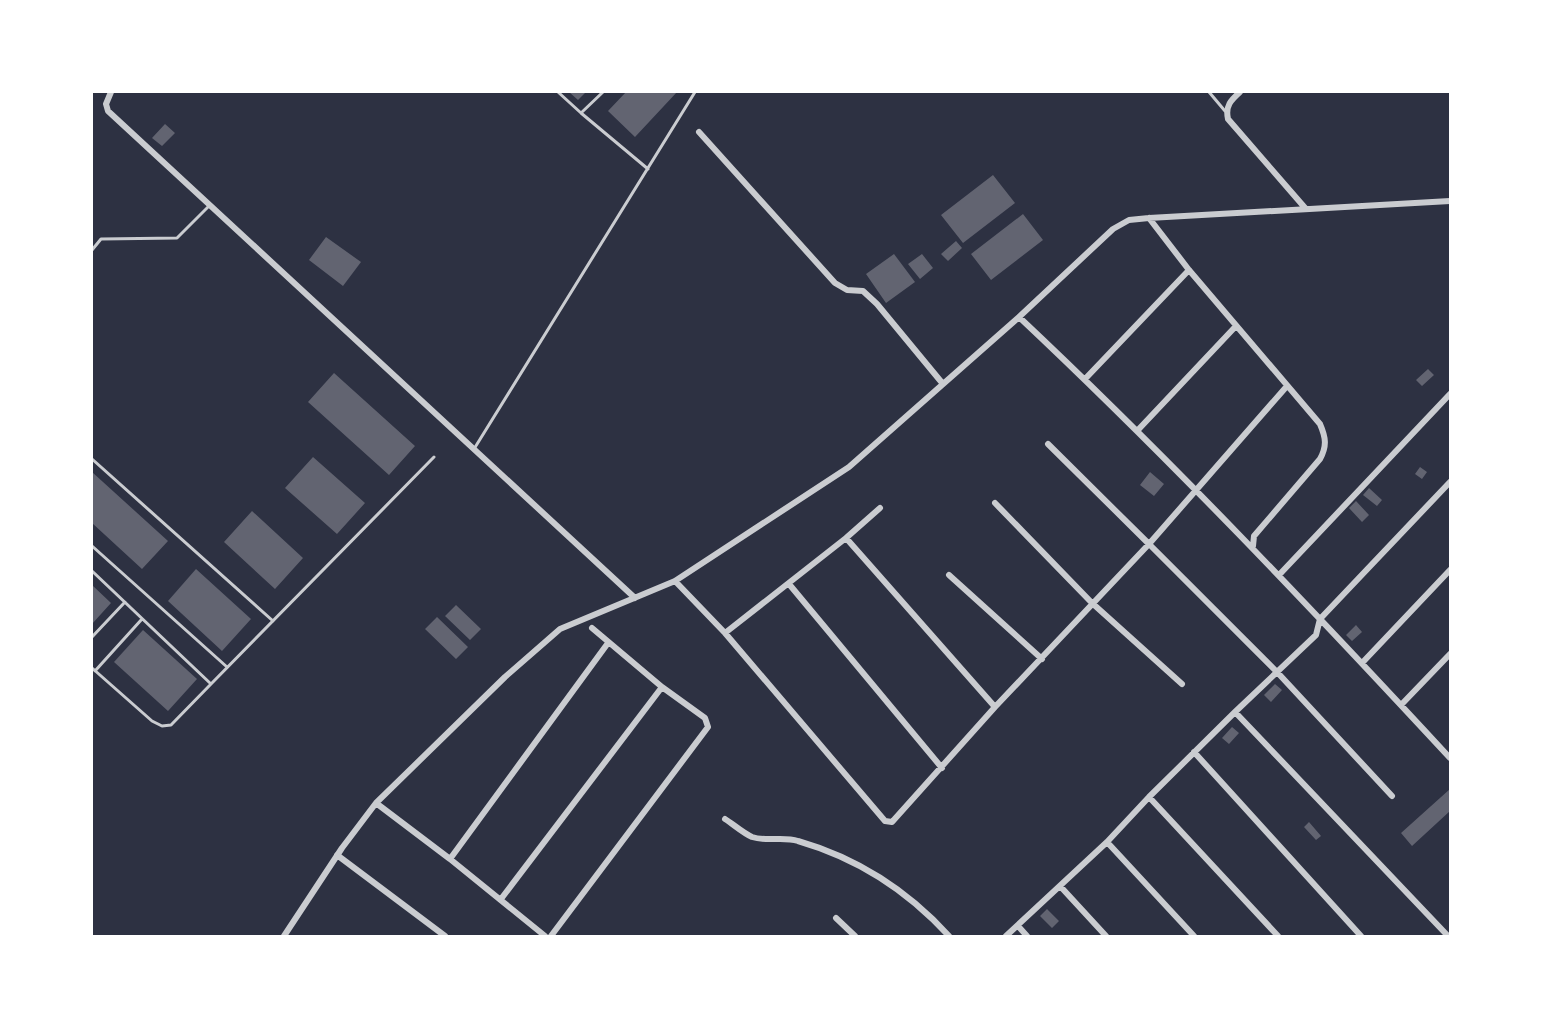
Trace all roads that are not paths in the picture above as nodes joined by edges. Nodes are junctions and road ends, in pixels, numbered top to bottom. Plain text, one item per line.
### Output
1 (111, 92) edge
2 (558, 92) edge
3 (603, 92) edge
4 (695, 92) edge
5 (1209, 92) edge
6 (1240, 92) edge
7 (1226, 112) junction
8 (581, 114) junction
9 (699, 132) dead end
10 (648, 169) junction
11 (1450, 201) edge
12 (210, 205) junction
13 (1306, 209) junction
14 (1149, 218) junction
15 (92, 250) edge
16 (1189, 270) junction
17 (1019, 317) junction
18 (1236, 326) junction
19 (1085, 379) junction
20 (943, 384) junction
21 (1287, 386) junction
22 (1450, 394) edge
23 (1137, 432) junction
24 (1048, 444) dead end
25 (474, 449) junction
26 (434, 458) dead end
27 (92, 459) edge
28 (1450, 482) edge
29 (1196, 490) junction
30 (995, 503) dead end
31 (880, 508) dead end
32 (846, 538) junction
33 (1149, 544) junction
34 (92, 546) edge
35 (1253, 547) junction
36 (1450, 570) edge
37 (92, 571) edge
38 (1279, 575) junction
39 (950, 576) dead end
40 (675, 581) junction
41 (789, 584) junction
42 (635, 598) junction
43 (125, 602) junction
44 (1092, 603) junction
45 (142, 619) junction
46 (1320, 619) junction
47 (273, 621) junction
48 (592, 628) dead end
49 (725, 633) junction
50 (92, 637) edge
51 (608, 643) junction
52 (1450, 654) edge
53 (1042, 659) junction
54 (1362, 663) junction
55 (228, 667) junction
56 (92, 668) edge
57 (95, 671) junction
58 (1277, 672) junction
59 (211, 684) junction
60 (1182, 684) dead end
61 (662, 687) junction
62 (1401, 705) junction
63 (995, 708) junction
64 (1235, 712) junction
65 (1194, 752) junction
66 (1450, 755) edge
67 (942, 768) junction
68 (1392, 796) dead end
69 (1149, 797) junction
70 (376, 803) junction
71 (725, 819) dead end
72 (1107, 842) junction
73 (337, 855) junction
74 (450, 859) junction
75 (1060, 886) junction
76 (501, 899) junction
77 (836, 918) dead end
78 (1450, 925) edge
79 (1017, 926) junction
80 (1446, 934) edge
81 (284, 936) edge
82 (445, 936) edge
83 (545, 936) edge
84 (551, 936) edge
85 (855, 936) edge
86 (949, 936) edge
87 (1006, 936) edge
88 (1027, 936) edge
89 (1106, 936) edge
90 (1194, 936) edge
91 (1278, 936) edge
92 (1361, 936) edge

1 - 12 street
2 - 8 lane
3 - 8 lane
4 - 10 lane
5 - 7 lane
6 - 7 street
7 - 13 street
8 - 10 lane
9 - 20 street
10 - 25 lane
11 - 13 street
12 - 15 lane
12 - 25 street
13 - 14 street
14 - 16 street
14 - 17 street
16 - 18 street
16 - 19 street
17 - 19 street
17 - 20 street
18 - 21 street
18 - 23 street
19 - 23 street
20 - 40 street
21 - 29 street
21 - 35 street
22 - 38 street
23 - 29 street
24 - 33 street
25 - 42 street
26 - 47 lane
27 - 47 lane
28 - 46 street
29 - 33 street
29 - 35 street
30 - 44 street
31 - 32 street
32 - 41 street
32 - 63 street
33 - 44 street
33 - 58 street
34 - 55 lane
35 - 38 street
36 - 54 street
37 - 43 lane
38 - 46 street
39 - 53 street
40 - 42 street
40 - 49 street
41 - 49 street
41 - 67 street
42 - 70 street
43 - 45 lane
43 - 50 lane
44 - 53 street
44 - 60 street
45 - 57 lane
45 - 59 lane
46 - 54 street
46 - 58 street
47 - 55 lane
48 - 51 street
49 - 67 street
51 - 61 street
51 - 74 street
52 - 62 street
53 - 63 street
54 - 62 street
55 - 59 lane
56 - 57 lane
57 - 59 lane
58 - 64 street
58 - 68 street
61 - 76 street
61 - 84 street
62 - 66 street
63 - 67 street
64 - 65 street
64 - 80 street
65 - 69 street
65 - 92 street
69 - 72 street
69 - 91 street
70 - 73 street
70 - 74 street
71 - 86 street
72 - 75 street
72 - 90 street
73 - 81 street
73 - 82 street
74 - 76 street
75 - 79 street
75 - 89 street
76 - 83 street
77 - 85 street
78 - 80 street
79 - 87 street
79 - 88 street

